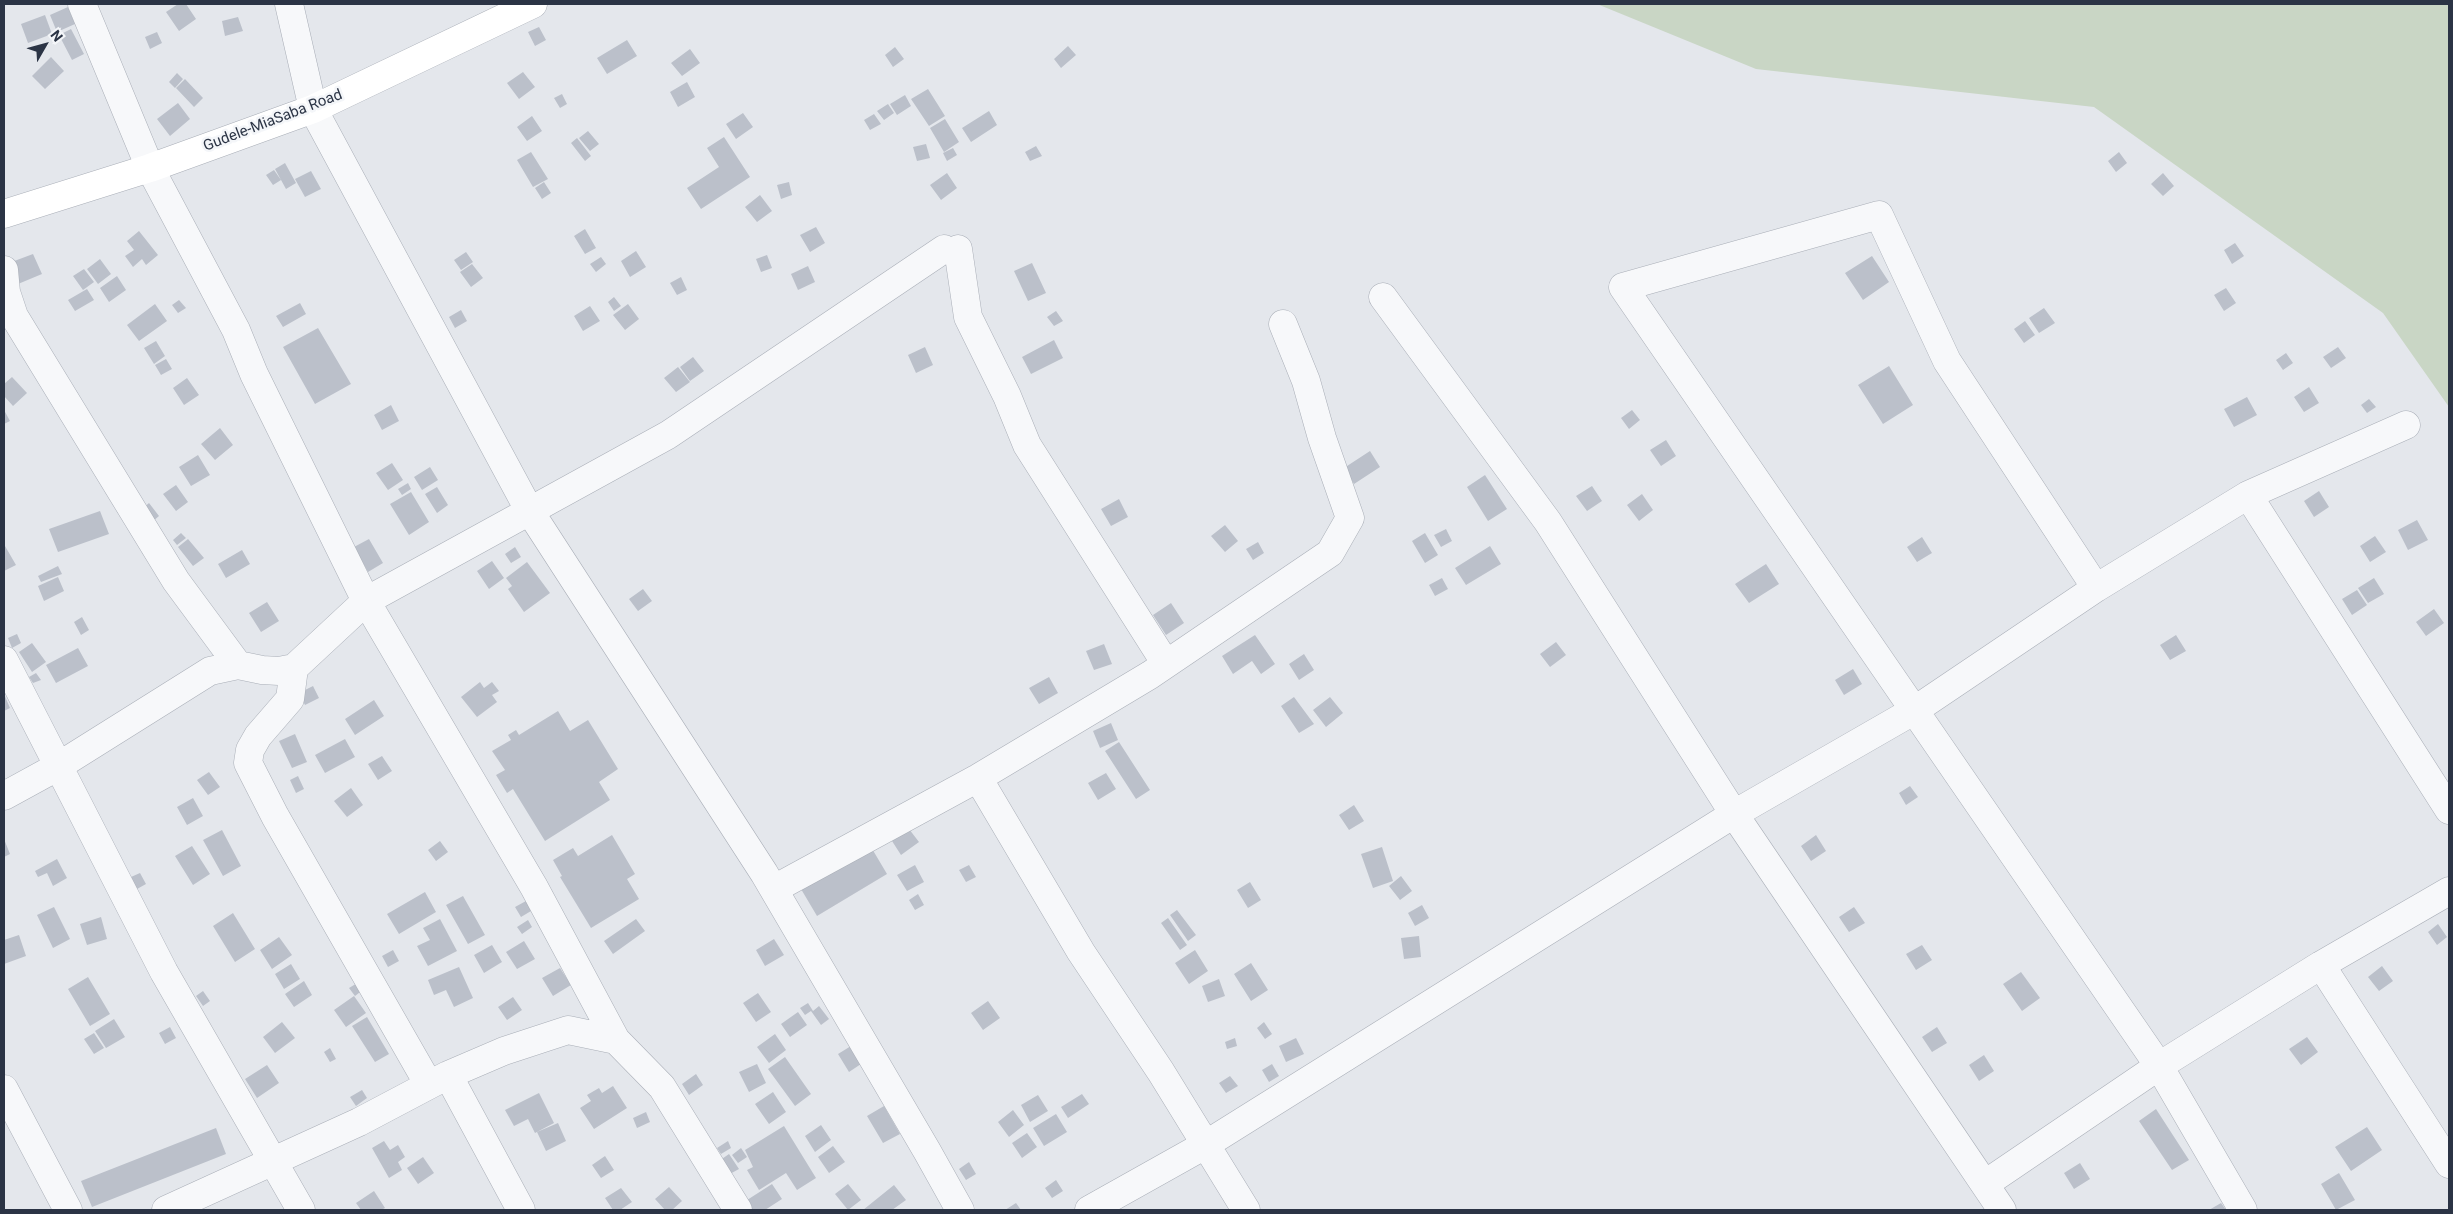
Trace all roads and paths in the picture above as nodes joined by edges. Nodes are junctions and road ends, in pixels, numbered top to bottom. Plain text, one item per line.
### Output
1 (82, 4) edge
2 (289, 4) edge
3 (533, 4) edge
4 (312, 109) junction
5 (150, 168) junction
6 (4, 214) edge
7 (4, 270) edge
8 (1383, 297) dead end
9 (1283, 324) dead end
10 (2406, 425) dead end
11 (2248, 495) junction
12 (529, 510) junction
13 (2096, 588) junction
14 (366, 601) junction
15 (4, 660) edge
16 (1166, 664) junction
17 (238, 665) junction
18 (294, 668) junction
19 (1915, 710) junction
20 (57, 767) junction
21 (978, 778) junction
22 (4, 796) edge
23 (2449, 810) edge
24 (1734, 814) junction
25 (774, 889) junction
26 (2449, 891) edge
27 (2321, 965) junction
28 (616, 1040) junction
29 (2159, 1066) junction
30 (438, 1080) junction
31 (4, 1089) edge
32 (1205, 1145) junction
33 (274, 1162) junction
34 (2449, 1164) edge
35 (1984, 1184) junction
36 (68, 1210) edge
37 (166, 1210) edge
38 (301, 1210) edge
39 (521, 1210) edge
40 (738, 1210) edge
41 (960, 1210) edge
42 (1089, 1210) edge
43 (1246, 1210) edge
44 (2002, 1210) edge
45 (2243, 1210) edge

1 - 5 street
2 - 4 street
3 - 4 street, Gudele-MiaSaba Road
4 - 5 street, Gudele-MiaSaba Road
4 - 12 street
5 - 6 street, Gudele-MiaSaba Road
5 - 14 street
7 - 17 street
8 - 24 street
9 - 16 street
10 - 11 street
11 - 13 street
11 - 23 street
12 - 14 street
12 - 16 street
12 - 25 street
13 - 19 street
13 - 19 street
14 - 18 street
14 - 28 street
15 - 20 street
16 - 21 street
17 - 18 street
17 - 20 street
18 - 30 street
19 - 24 street
19 - 29 street
20 - 22 street
20 - 33 street
21 - 25 street
21 - 32 street
24 - 32 street
24 - 35 street
25 - 41 street
26 - 27 street
27 - 29 street
27 - 34 street
28 - 30 street
28 - 40 street
29 - 35 street
29 - 45 street
30 - 33 street
30 - 39 street
31 - 36 street
32 - 42 street
32 - 43 street
33 - 37 street
33 - 38 street
35 - 44 street

